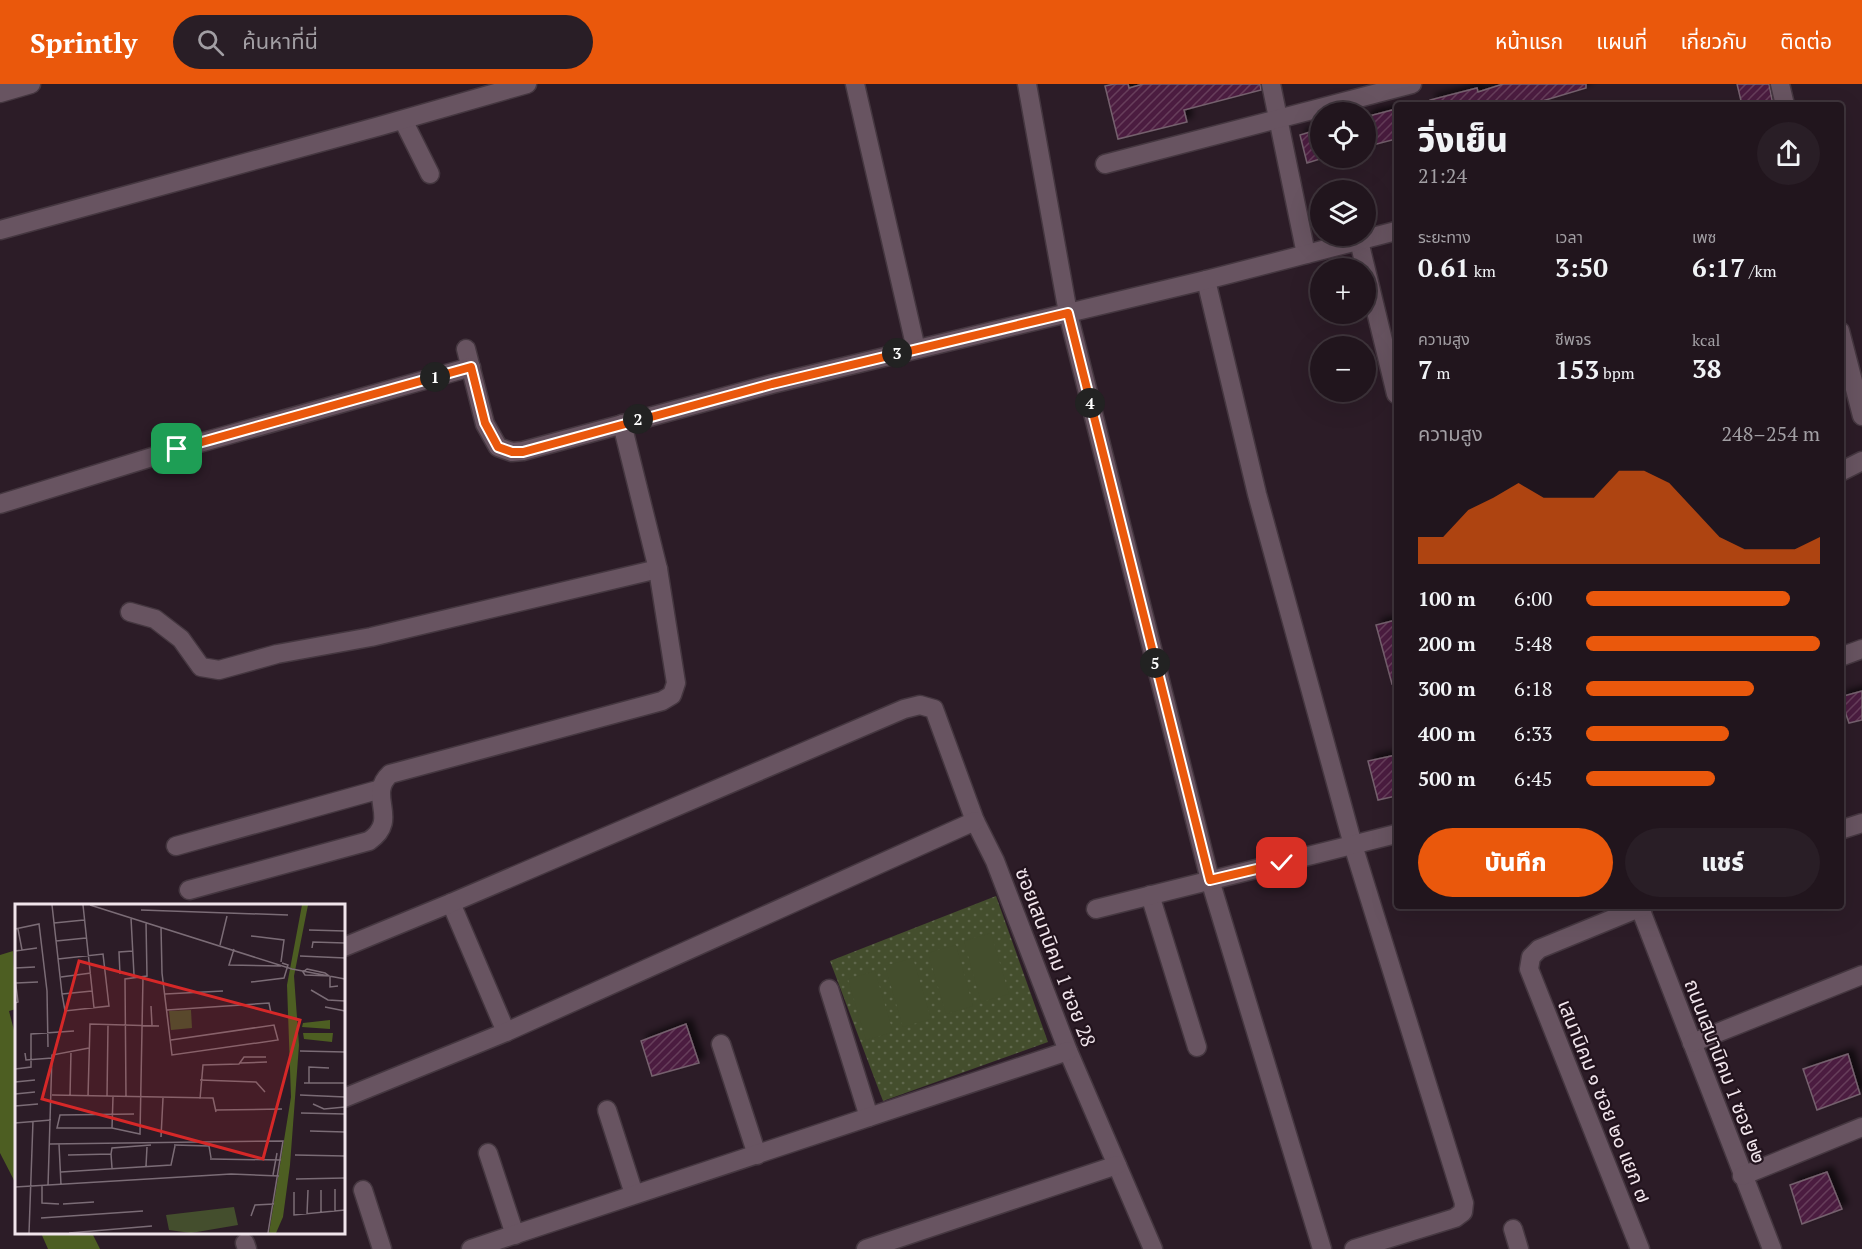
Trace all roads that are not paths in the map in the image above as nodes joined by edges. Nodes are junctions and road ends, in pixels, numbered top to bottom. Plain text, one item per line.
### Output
1 (31, 84) edge
2 (527, 84) edge
3 (855, 84) edge
4 (1027, 84) edge
5 (1270, 84) edge
6 (1412, 84) edge
7 (1780, 84) edge
8 (0, 93) edge
9 (1784, 102) edge
10 (1278, 118) junction
11 (403, 120) junction
12 (1105, 164) dead end
13 (430, 174) dead end
14 (0, 230) edge
15 (1394, 232) edge
16 (1376, 236) edge
17 (1339, 246) edge
18 (1360, 246) edge
19 (1306, 254) junction
20 (1206, 280) junction
21 (1068, 313) junction
22 (1844, 346) edge
23 (916, 349) junction
24 (1394, 386) edge
25 (1862, 416) edge
26 (622, 424) junction
27 (1862, 461) edge
28 (1844, 470) edge
29 (0, 504) edge
30 (658, 569) junction
31 (130, 612) dead end
32 (1862, 649) edge
33 (1844, 656) edge
34 (381, 789) junction
35 (975, 822) junction
36 (1860, 823) edge
37 (1844, 829) edge
38 (1394, 835) edge
39 (1353, 845) junction
40 (176, 846) dead end
41 (1210, 880) junction
42 (189, 890) dead end
43 (1150, 895) junction
44 (451, 903) junction
45 (1096, 909) dead end
46 (1637, 909) edge
47 (1643, 909) edge
48 (345, 947) edge
49 (1862, 975) edge
50 (829, 989) dead end
51 (506, 1032) junction
52 (1692, 1043) junction
53 (721, 1044) dead end
54 (1197, 1047) dead end
55 (1068, 1051) junction
56 (345, 1098) edge
57 (607, 1110) dead end
58 (869, 1117) junction
59 (1862, 1127) edge
60 (488, 1153) dead end
61 (757, 1155) junction
62 (1118, 1166) junction
63 (1742, 1176) junction
64 (363, 1190) dead end
65 (634, 1194) junction
66 (1513, 1229) dead end
67 (515, 1235) junction
68 (382, 1249) edge
69 (471, 1249) edge
70 (866, 1249) edge
71 (1153, 1249) edge
72 (1322, 1249) edge
73 (1354, 1249) edge
74 (1519, 1249) edge
75 (1640, 1249) edge
76 (1772, 1249) edge

1 - 8 street
2 - 11 street
3 - 23 street
4 - 21 street
5 - 10 street
6 - 10 street
7 - 9 street
10 - 12 street
10 - 19 street
11 - 13 street
11 - 14 street
15 - 16 street
17 - 19 street
18 - 24 street
19 - 20 street
20 - 21 street
20 - 39 street
21 - 23 street
21 - 41 street
22 - 25 street
23 - 26 street
26 - 29 street
26 - 30 street
27 - 28 street
30 - 31 street
30 - 34 street
32 - 33 street
34 - 40 street
34 - 42 street
35 - 44 street, ซอยเสนานิคม 1 ซอย 28
35 - 51 street
35 - 55 street, ซอยเสนานิคม 1 ซอย 28
36 - 37 street
38 - 39 street
39 - 41 street
39 - 73 street
41 - 43 street
41 - 72 street
43 - 45 street
43 - 54 street
44 - 48 street
44 - 51 street
46 - 75 street, เสนานิคม ๑ ซอย ๒๐ แยก ๗
47 - 52 street, ถนนเสนานิคม 1 ซอย ๒๒
49 - 52 street
50 - 58 street
51 - 56 street
52 - 63 street, ถนนเสนานิคม 1 ซอย ๒๒
53 - 61 street
55 - 58 street
55 - 62 street, ซอยเสนานิคม 1 ซอย 28
57 - 65 street
58 - 61 street
59 - 63 street
60 - 67 street
61 - 65 street
62 - 70 street
62 - 71 street, ซอยเสนานิคม 1 ซอย 28
63 - 76 street, ถนนเสนานิคม 1 ซอย ๒๒
64 - 68 street
65 - 67 street
66 - 74 street
67 - 69 street

